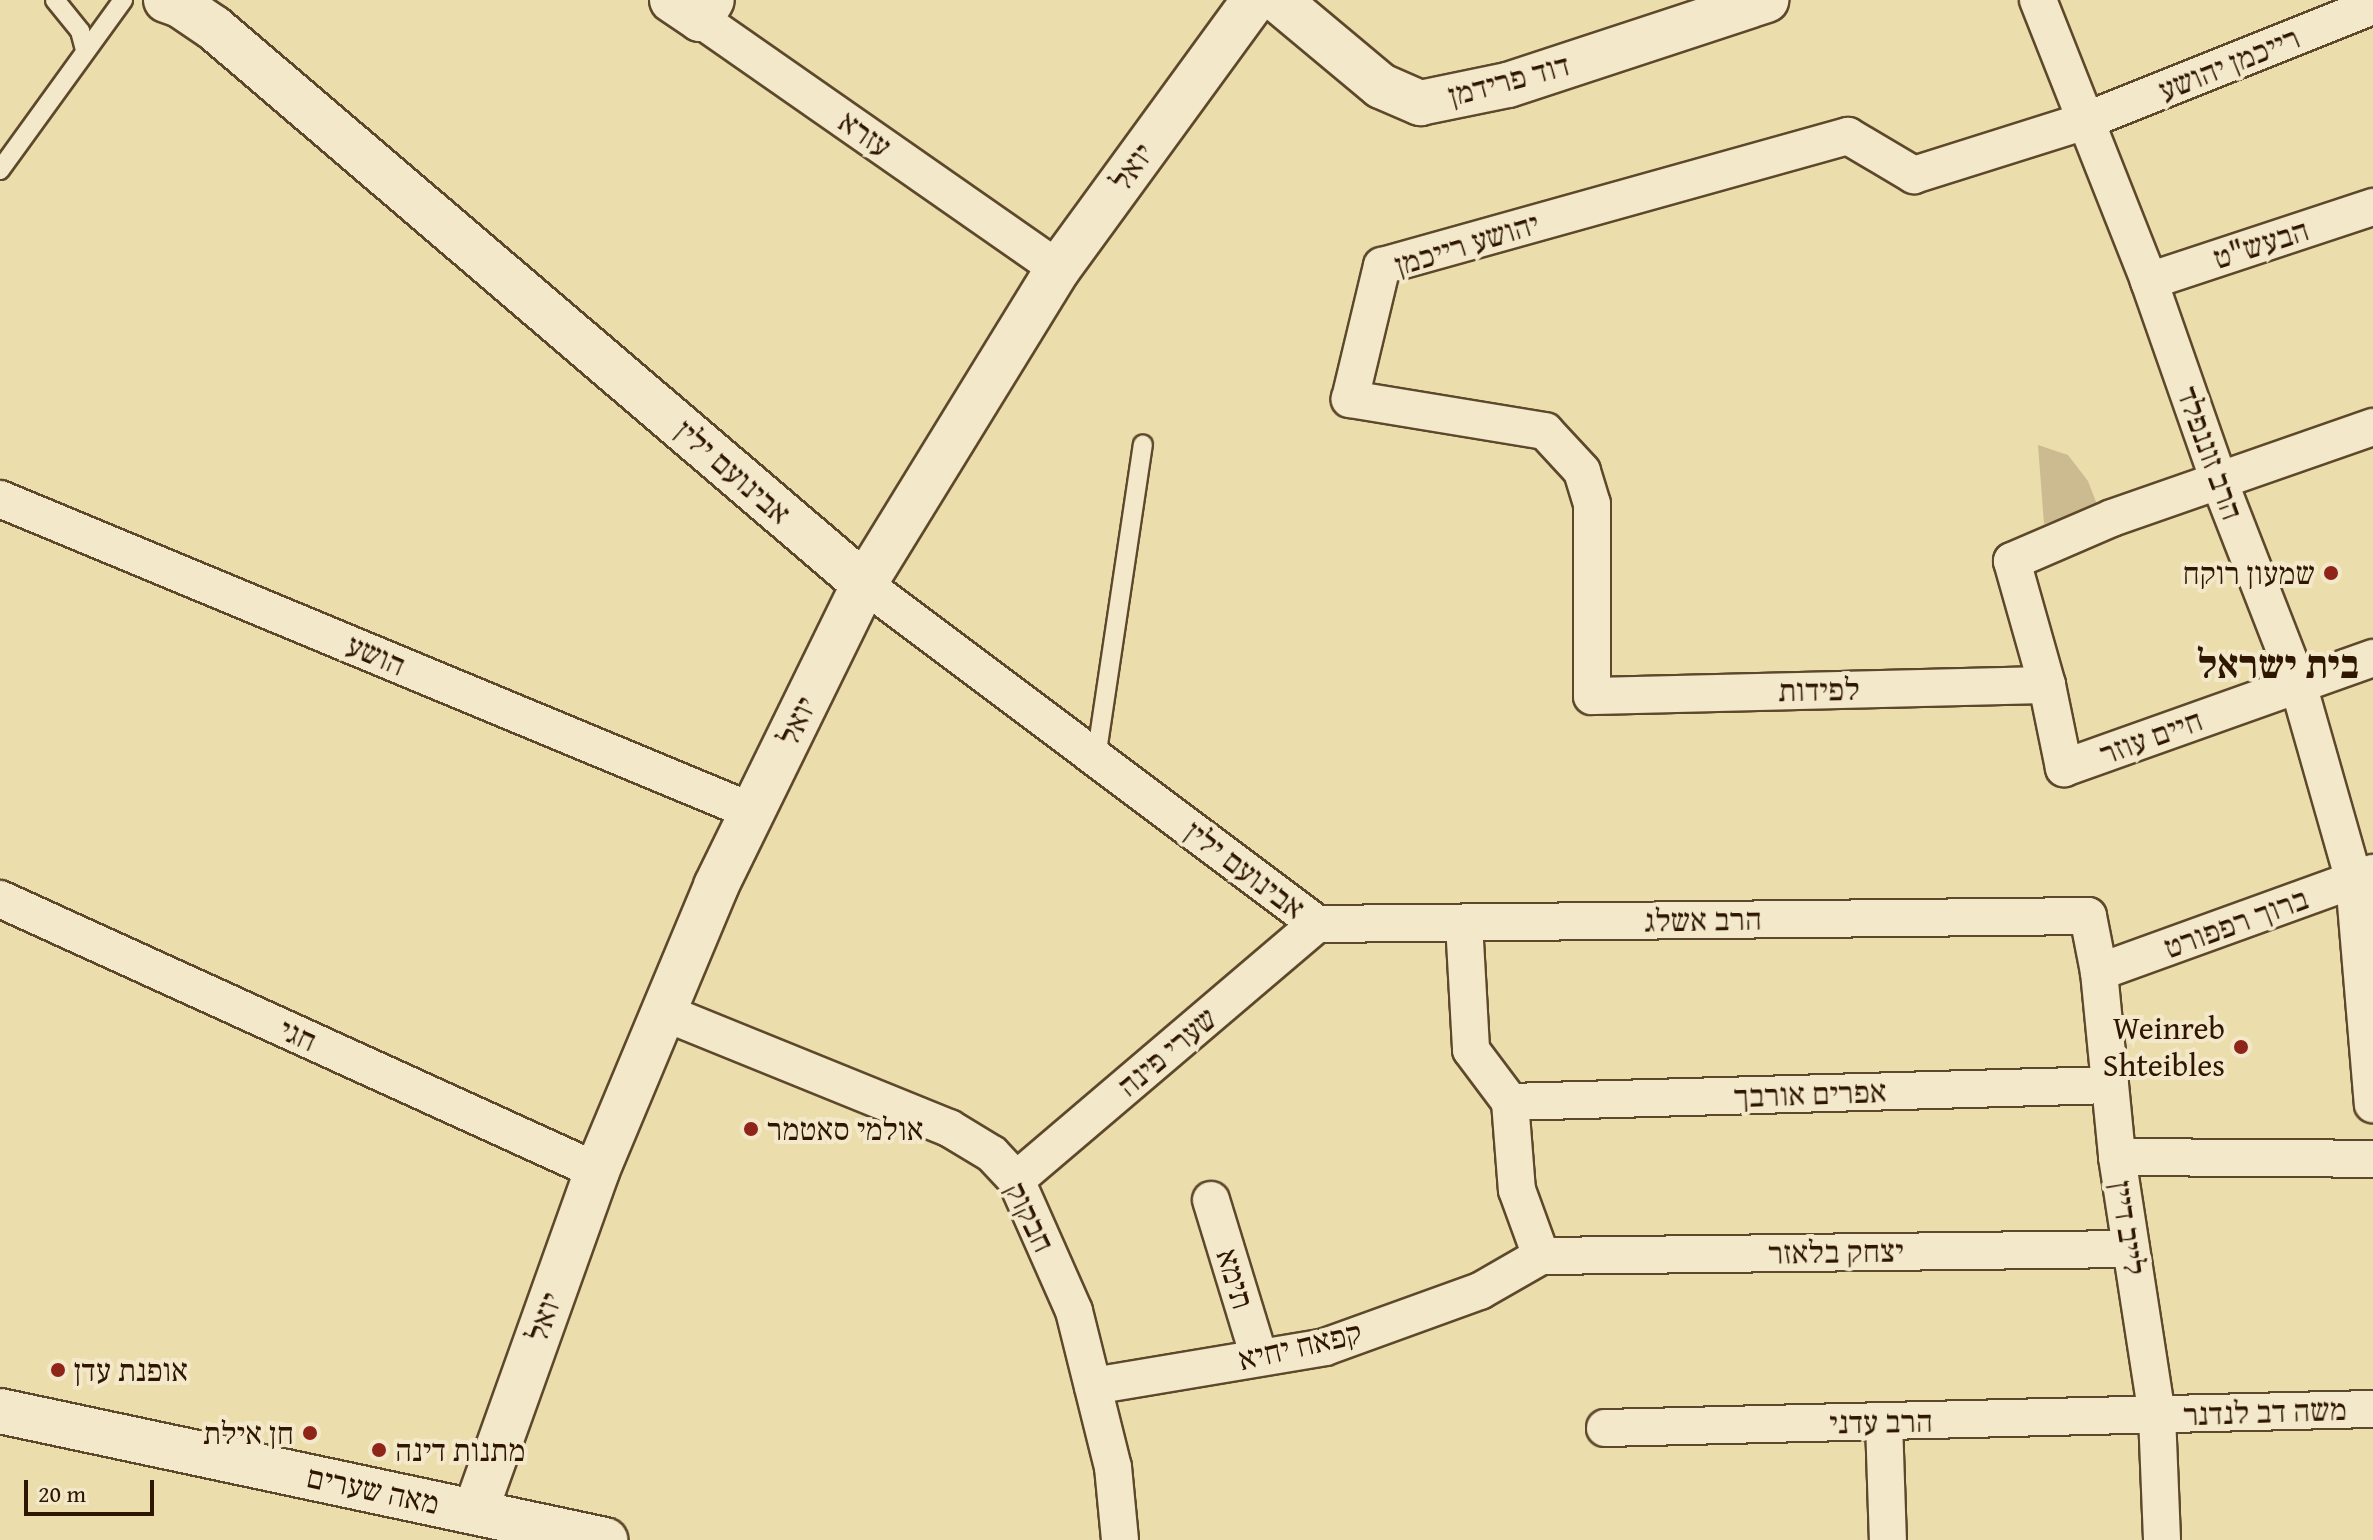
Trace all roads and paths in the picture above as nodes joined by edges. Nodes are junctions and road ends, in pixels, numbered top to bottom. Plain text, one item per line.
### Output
1 (55, 0) edge
2 (123, 0) edge
3 (166, 0) edge
4 (1254, 0) edge
5 (1278, 0) edge
6 (1766, 0) edge
7 (2038, 0) edge
8 (695, 6) edge
9 (2373, 6) edge
10 (85, 50) junction
11 (2085, 121) junction
12 (0, 170) edge
13 (2373, 207) edge
14 (1058, 269) junction
15 (2149, 281) junction
16 (2373, 427) edge
17 (1143, 445) dead end
18 (2219, 481) junction
19 (0, 499) edge
20 (864, 584) junction
21 (2373, 658) edge
22 (2298, 684) junction
23 (2047, 685) junction
24 (1592, 696) joint
25 (1096, 758) junction
26 (753, 812) junction
27 (2364, 877) edge
28 (0, 899) edge
29 (2088, 916) joint
30 (1464, 923) junction
31 (1317, 924) junction
32 (2099, 972) junction
33 (663, 1012) junction
34 (2110, 1085) junction
35 (1510, 1102) junction
36 (2373, 1104) edge
37 (2117, 1157) junction
38 (2373, 1159) edge
39 (597, 1171) junction
40 (1016, 1180) junction
41 (1211, 1200) dead end
42 (2131, 1249) junction
43 (1541, 1256) junction
44 (1259, 1357) junction
45 (1093, 1386) junction
46 (2373, 1409) edge
47 (0, 1411) edge
48 (2157, 1415) junction
49 (1884, 1422) junction
50 (1605, 1428) dead end
51 (475, 1512) junction
52 (605, 1540) edge
53 (1120, 1540) edge
54 (1888, 1540) edge
55 (2162, 1540) edge

1 - 10 lane
2 - 10 lane
3 - 20 street, אבינועם ילין
4 - 14 street, יואל
5 - 6 street, דוד פרידמן
7 - 11 street, הרב זוננפלד
8 - 14 street, עזרא
9 - 11 street, רייכמן יהושע
10 - 12 lane
11 - 15 street, הרב זוננפלד
11 - 24 street, יהושע רייכמן
13 - 15 street, הבעש"ט
14 - 20 street, יואל
15 - 18 street, הרב זוננפלד
16 - 18 street
17 - 25 lane
18 - 22 street, הרב זוננפלד
18 - 23 street
19 - 26 street, הושע
20 - 25 street, אבינועם ילין
20 - 26 street, יואל
21 - 22 street, חיים עוזר
22 - 23 street, חיים עוזר
22 - 27 street, הרב זוננפלד
23 - 24 street, לפידות
25 - 31 street, אבינועם ילין
26 - 33 street, יואל
27 - 32 street, ברוך רפפורט
27 - 36 street, הרב זוננפלד
28 - 39 street, חגי
29 - 30 street, הרב אשלג
29 - 32 street, לייב דיין
30 - 31 street, הרב אשלג
30 - 35 street
31 - 40 street, שערי פינה
32 - 34 street, לייב דיין
33 - 39 street, יואל
33 - 40 street, חבקוק
34 - 35 street, אפרים אורבך
34 - 37 street, לייב דיין
35 - 43 street
37 - 38 street
37 - 42 street, לייב דיין
39 - 51 street, יואל
40 - 45 street, חבקוק
41 - 44 street, תימא
42 - 43 street, יצחק בלאזר
42 - 48 street, לייב דיין
43 - 44 street, קפאח יחיא
44 - 45 street, קפאח יחיא
45 - 53 street, חבקוק
46 - 48 street, משה דב לנדנר
47 - 51 street, מאה שערים
48 - 49 street, הרב עדני
48 - 55 street, לייב דיין
49 - 50 street, הרב עדני
49 - 54 street
51 - 52 street, מאה שערים

